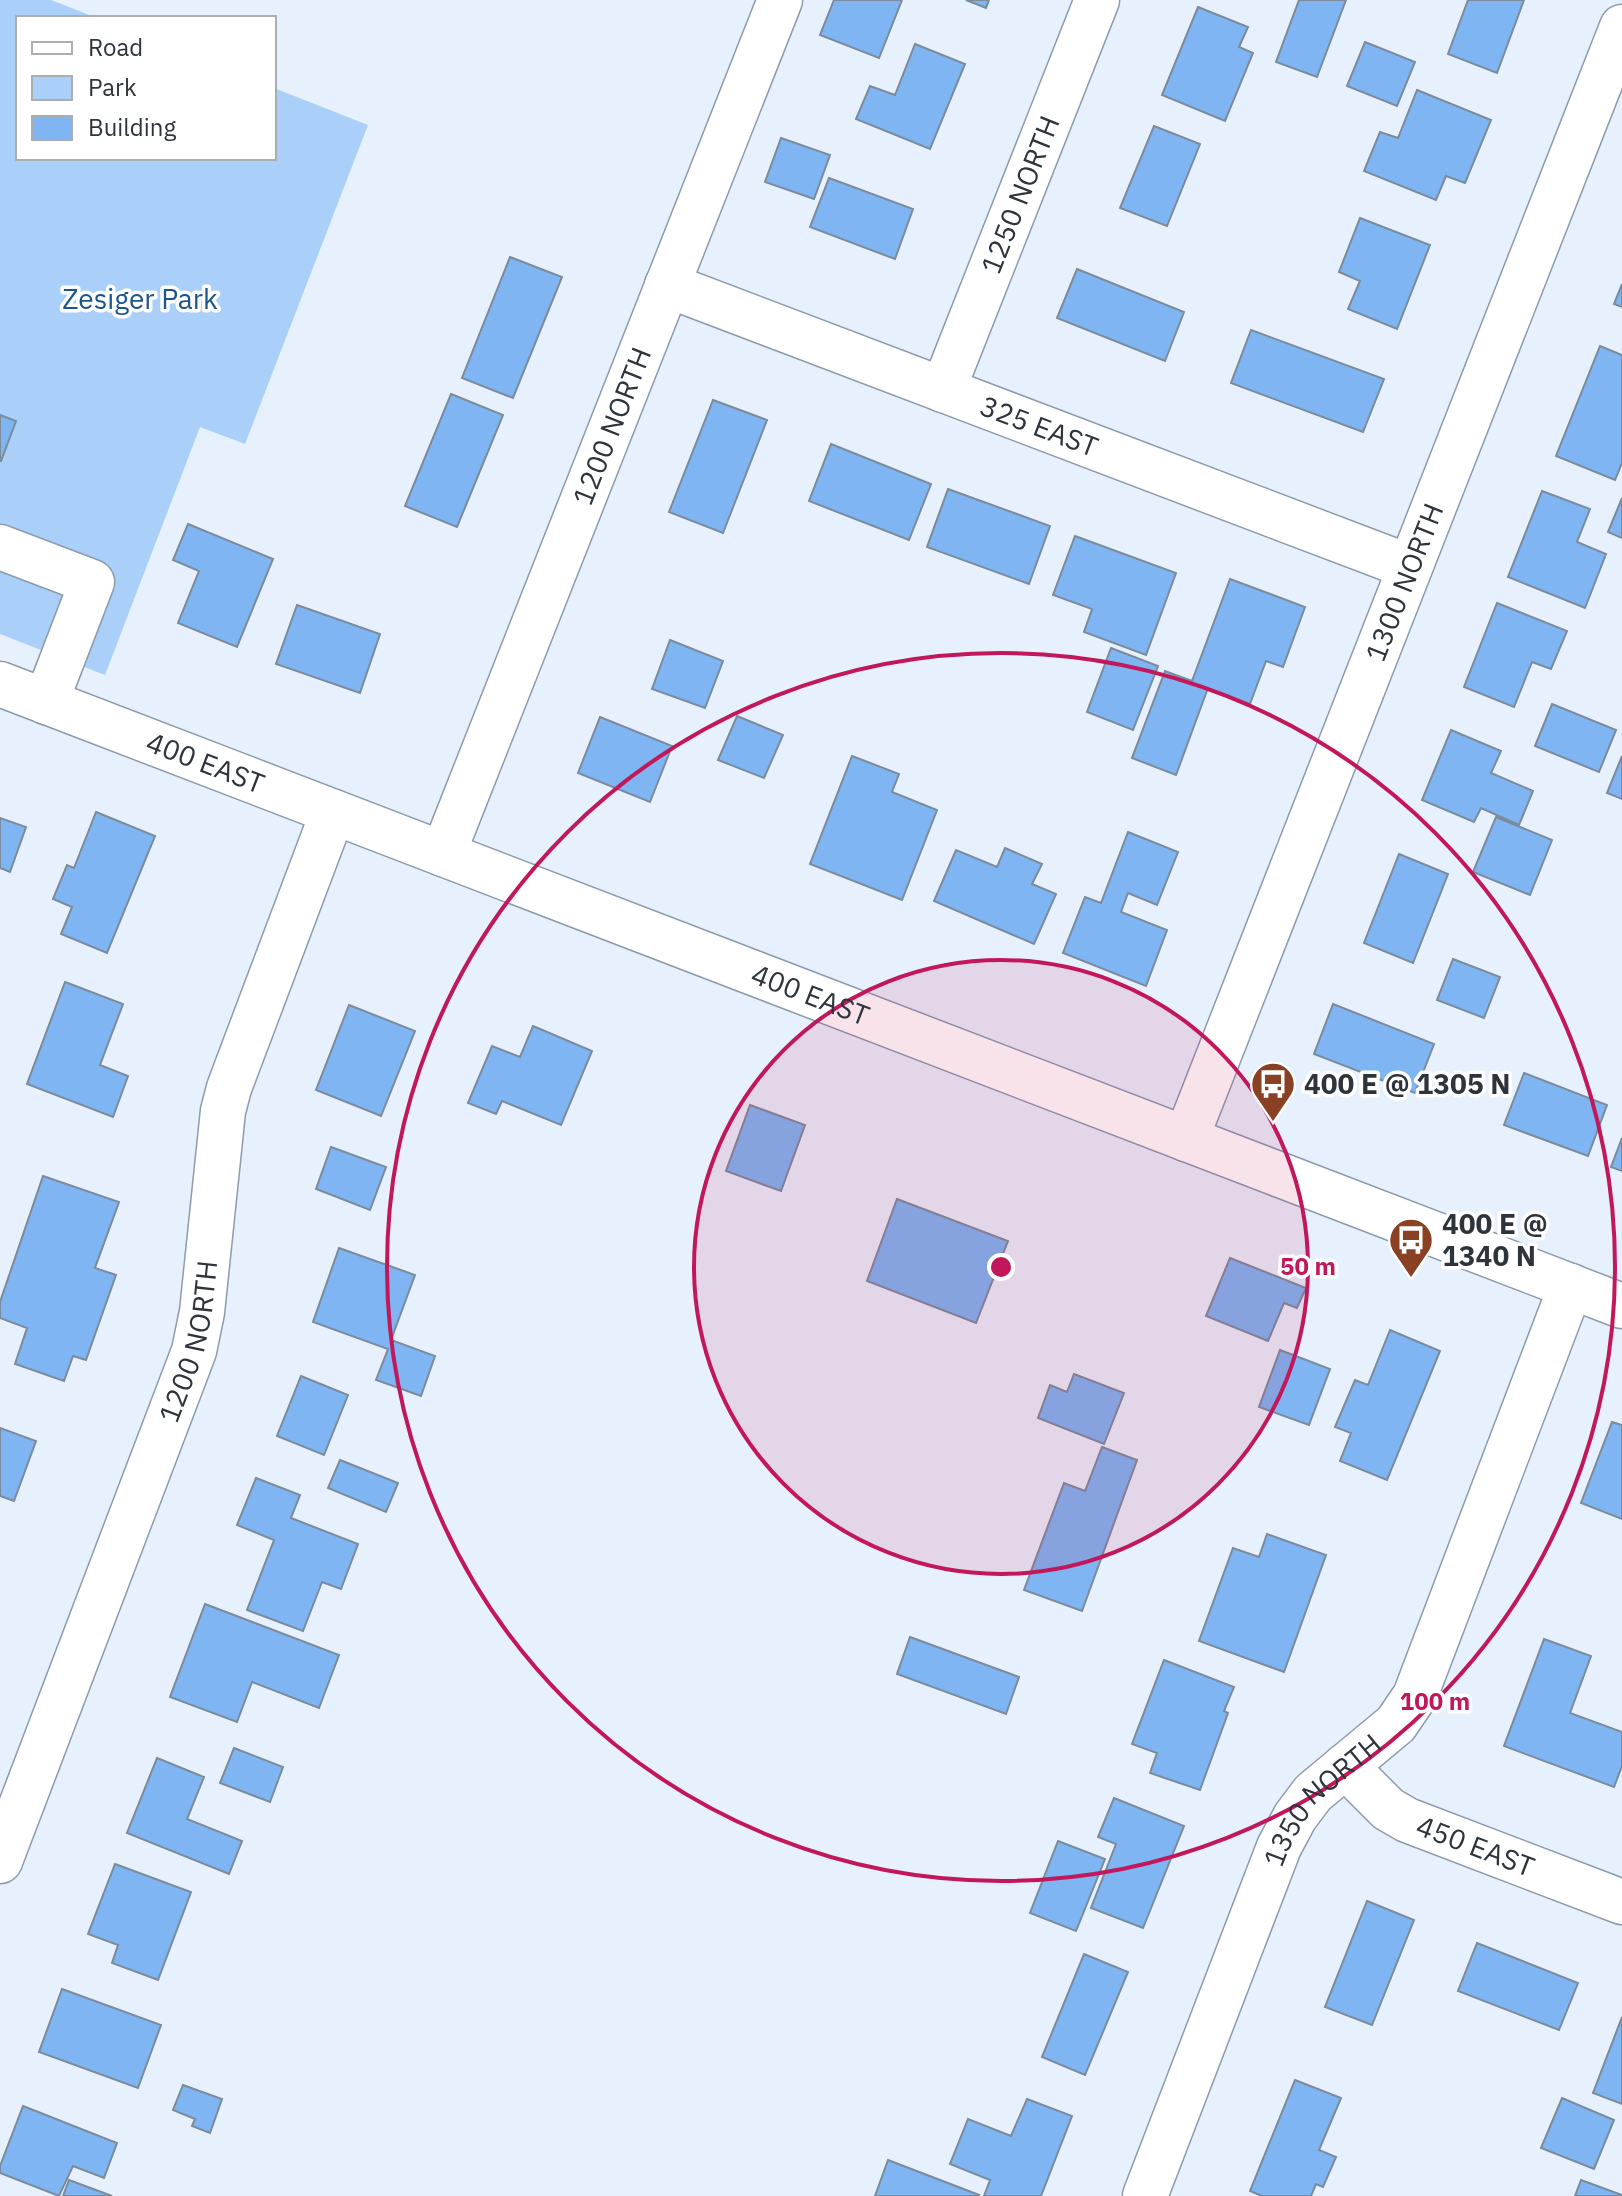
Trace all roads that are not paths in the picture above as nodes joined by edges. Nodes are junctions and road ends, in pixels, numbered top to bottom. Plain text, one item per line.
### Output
1 (780, 0) edge
2 (1097, 0) edge
3 (1622, 27) edge
4 (667, 285) junction
5 (943, 390) junction
6 (0, 547) edge
7 (1410, 567) junction
8 (0, 684) edge
9 (46, 702) junction
10 (333, 812) junction
11 (443, 854) junction
12 (1186, 1139) junction
13 (1571, 1286) junction
14 (1622, 1306) edge
15 (1345, 1766) junction
16 (0, 1861) edge
17 (1622, 1902) edge
18 (1145, 2196) edge

1 - 4 street, 1200 NORTH
2 - 5 street, 1250 NORTH
3 - 7 street, 1300 NORTH
4 - 5 street, 325 EAST
4 - 11 street, 1200 NORTH
5 - 7 street, 325 EAST
6 - 9 street
7 - 12 street, 1300 NORTH
8 - 9 street, 400 EAST
9 - 10 street, 400 EAST
10 - 11 street, 400 EAST
10 - 16 street, 1200 NORTH
11 - 12 street, 400 EAST
12 - 13 street, 400 EAST
13 - 14 street, 400 EAST
13 - 15 street, 1350 NORTH
15 - 17 street, 450 EAST
15 - 18 street, 1350 NORTH

